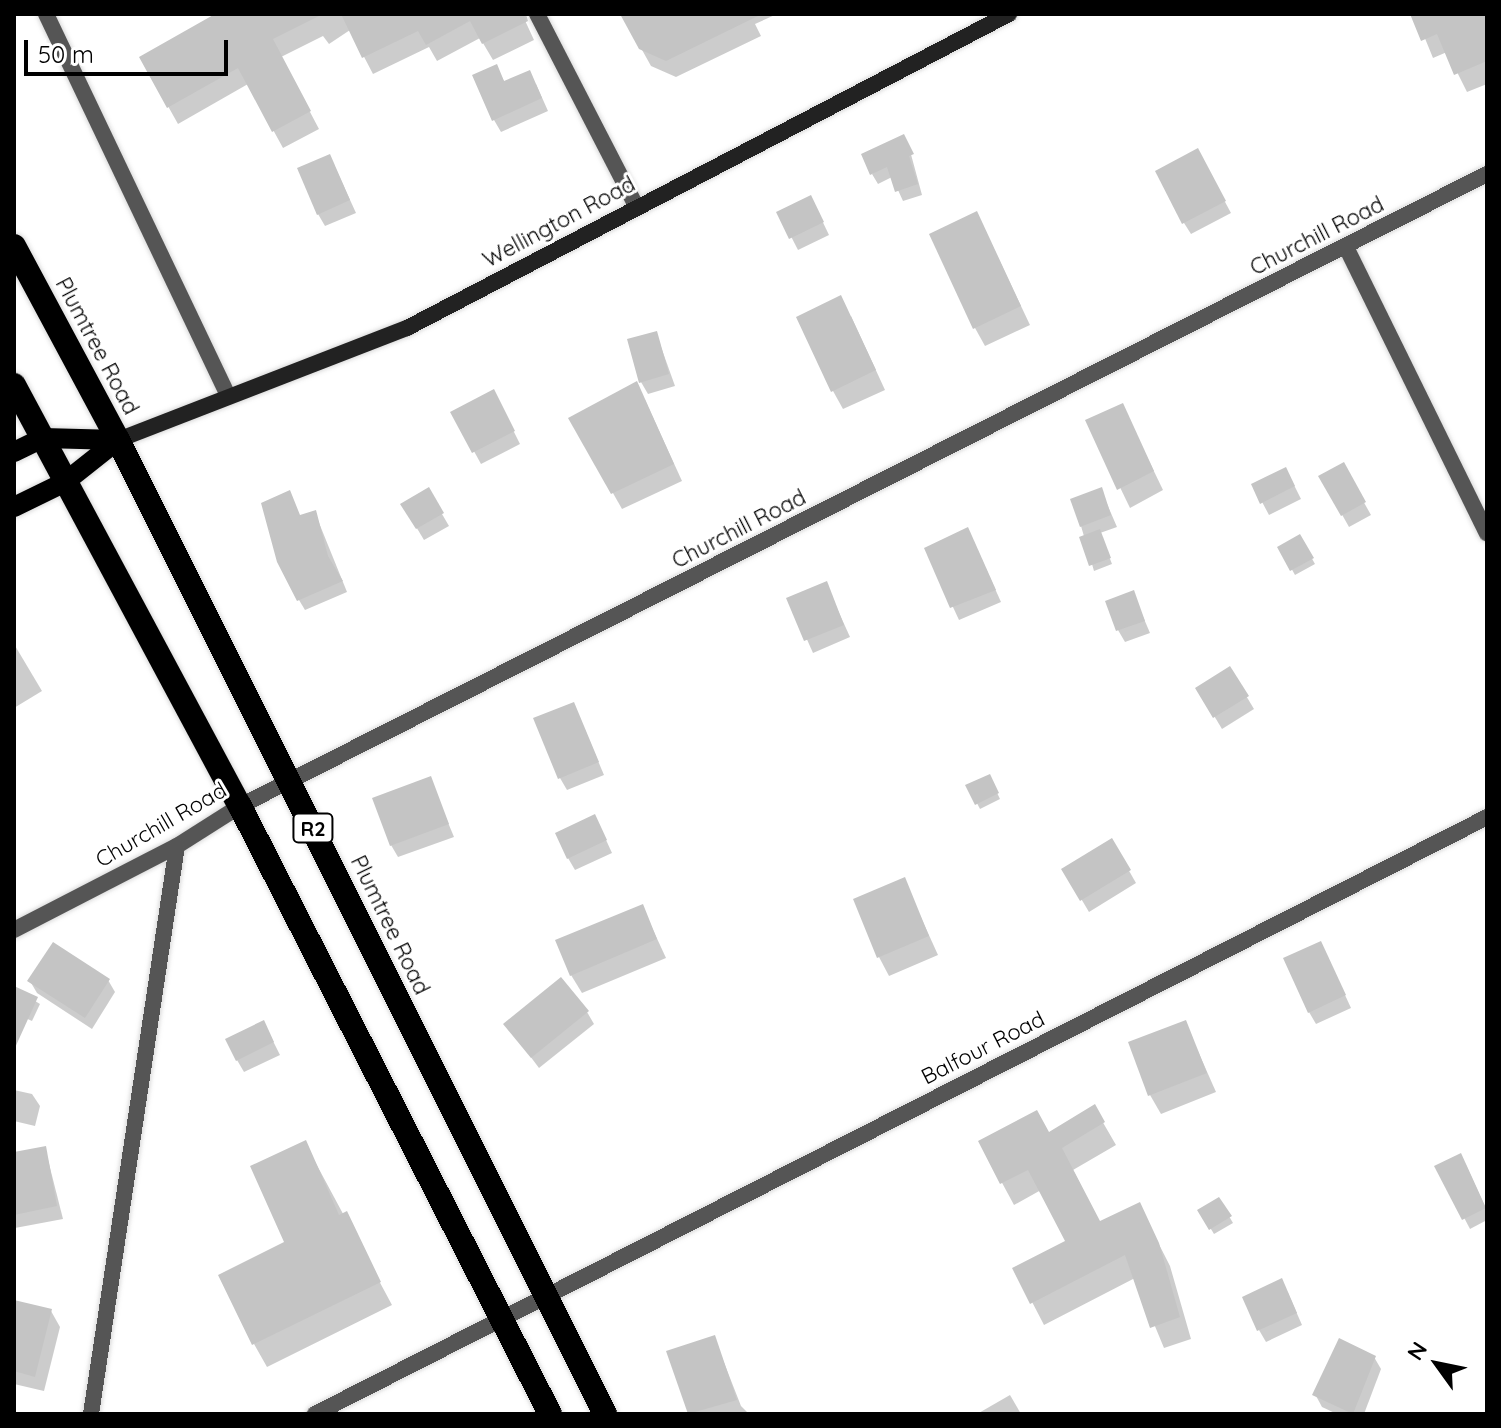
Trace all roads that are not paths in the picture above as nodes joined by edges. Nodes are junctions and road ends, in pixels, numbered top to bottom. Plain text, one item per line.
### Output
1 (46, 14) edge
2 (537, 14) edge
3 (1009, 14) edge
4 (1487, 174) edge
5 (636, 206) junction
6 (14, 246) edge
7 (1346, 247) junction
8 (14, 385) edge
9 (228, 395) junction
10 (43, 438) junction
11 (118, 440) junction
12 (14, 452) edge
13 (65, 482) junction
14 (14, 507) edge
15 (1487, 533) edge
16 (289, 780) junction
17 (240, 806) junction
18 (1487, 817) edge
19 (177, 846) junction
20 (14, 930) edge
21 (543, 1295) junction
22 (501, 1320) junction
23 (91, 1414) edge
24 (315, 1414) edge
25 (550, 1414) edge
26 (605, 1414) edge

1 - 9 street
2 - 5 street
3 - 5 main road, Wellington Road
4 - 7 street, Churchill Road
5 - 9 main road, Wellington Road
6 - 11 highway, Plumtree Road / R2
7 - 15 street
7 - 16 street, Churchill Road
8 - 10 highway, R2
9 - 11 main road, Wellington Road
10 - 11 main road
10 - 12 main road
10 - 13 highway, R2
11 - 13 main road
11 - 16 highway, Plumtree Road / R2
13 - 14 main road
13 - 17 highway, R2
16 - 17 street, Churchill Road
16 - 21 highway, Plumtree Road / R2
17 - 19 street, Churchill Road
17 - 22 highway, R2
18 - 21 street, Balfour Road
19 - 20 street, Churchill Road
19 - 23 street
21 - 22 street, Balfour Road
21 - 26 highway, Plumtree Road / R2
22 - 24 street, Balfour Road
22 - 25 highway, R2

